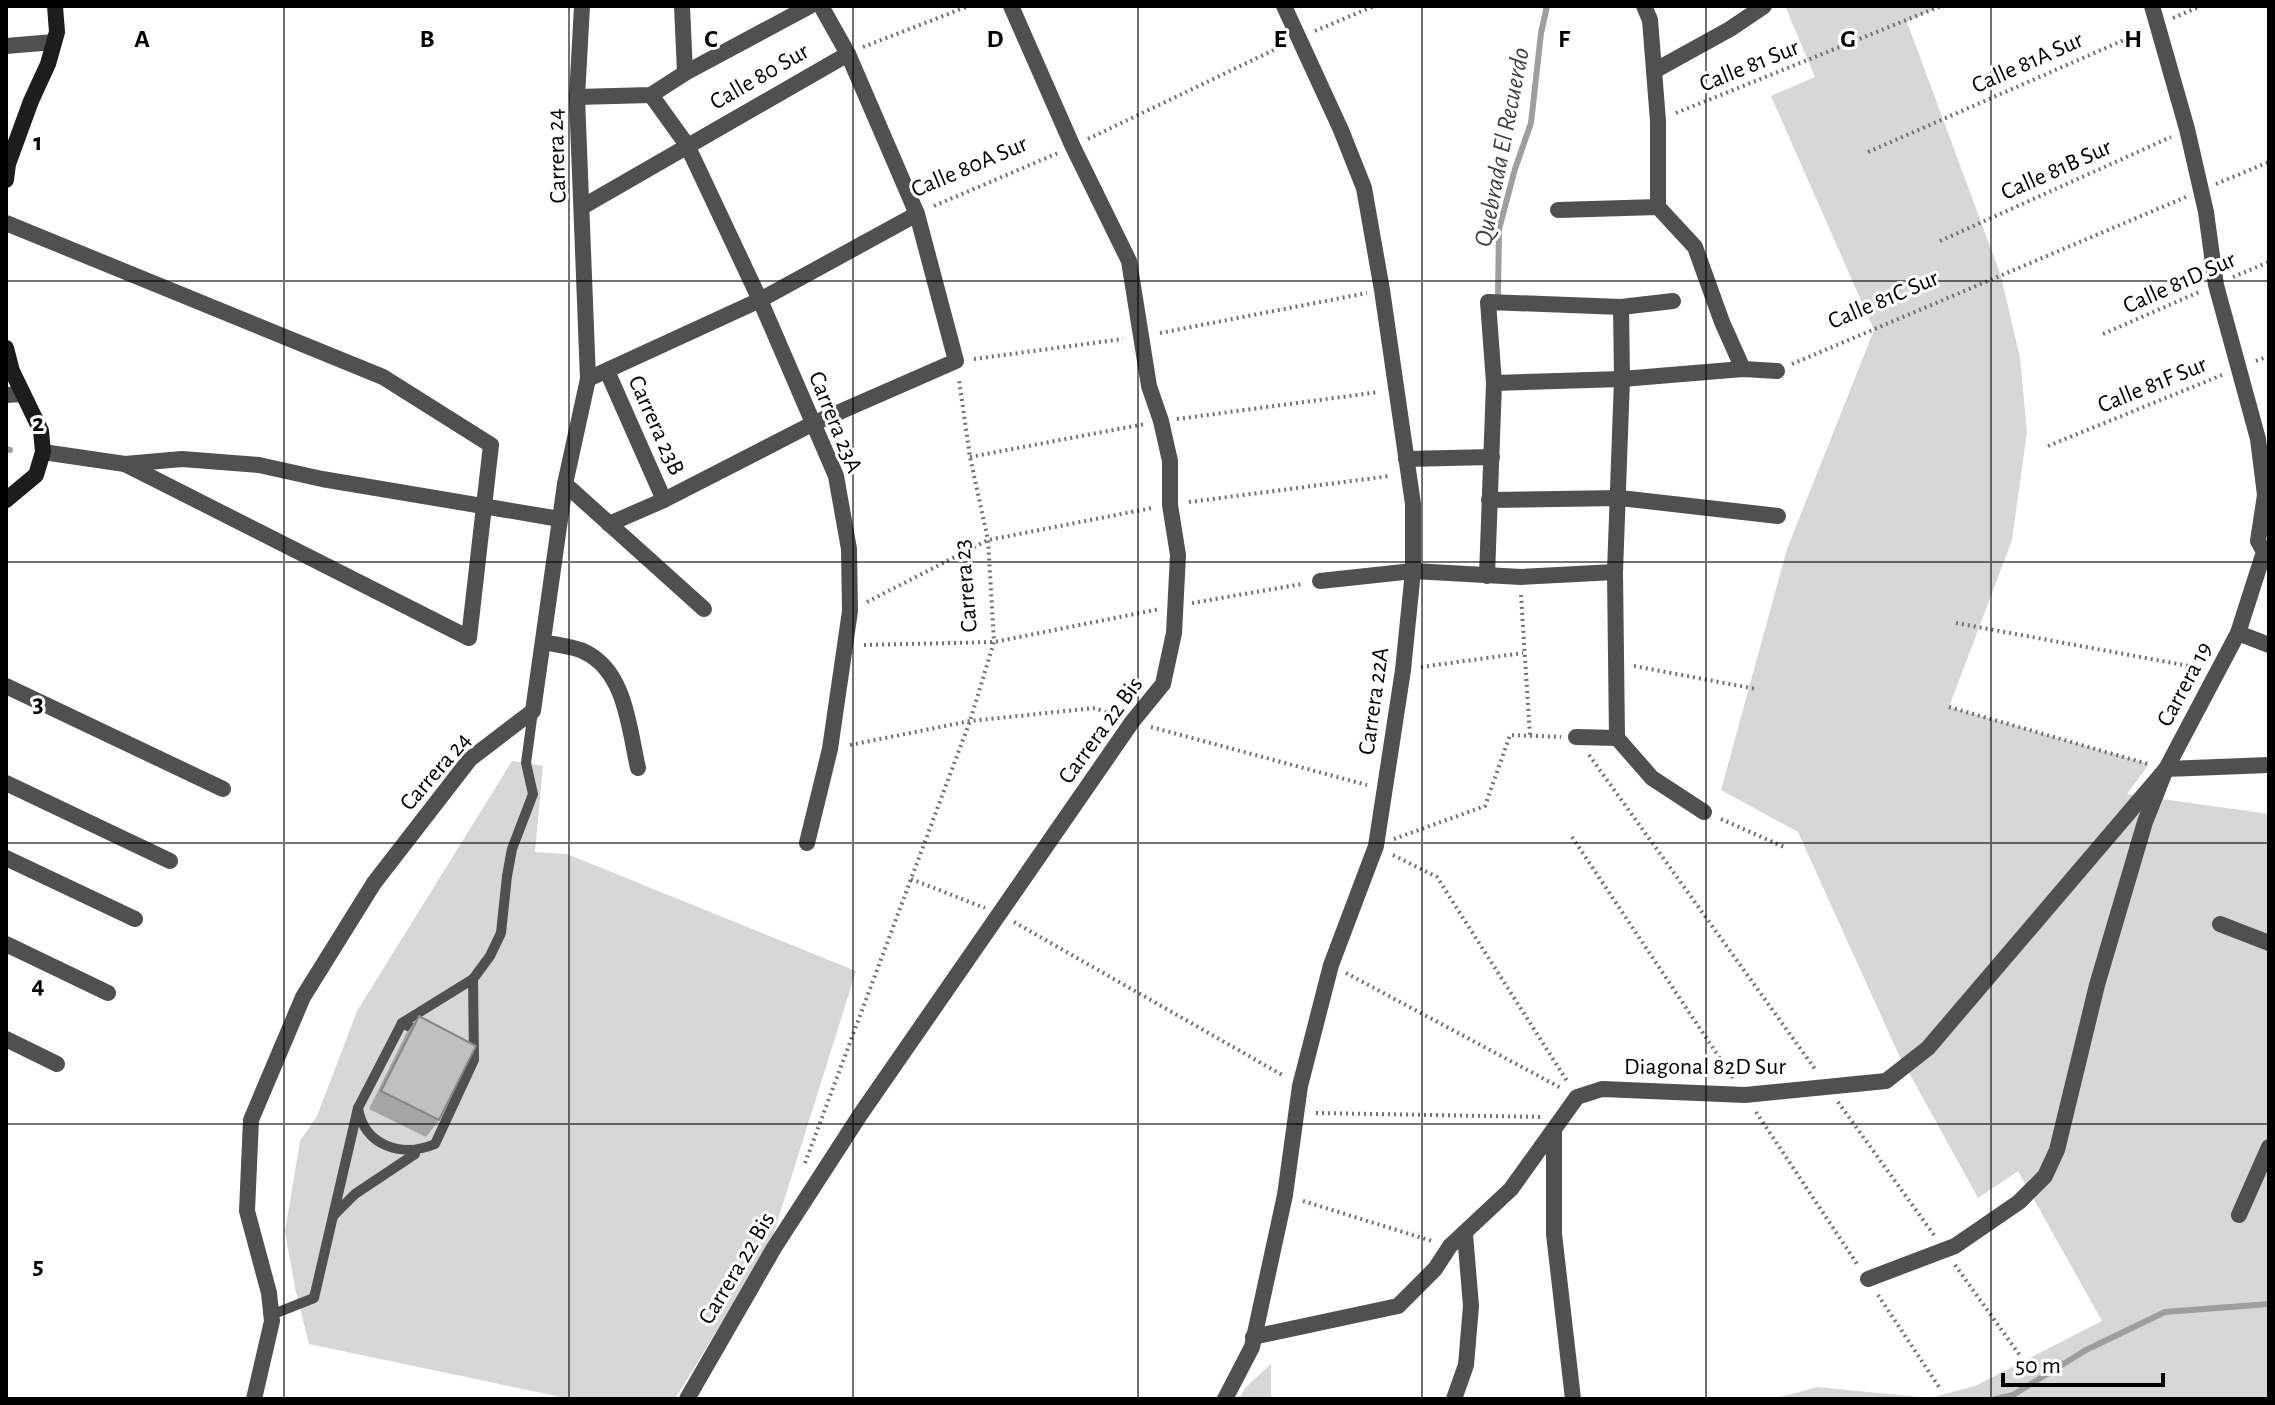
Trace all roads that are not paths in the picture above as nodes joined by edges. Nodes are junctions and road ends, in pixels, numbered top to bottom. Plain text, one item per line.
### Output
1 (55, 6) edge
2 (582, 6) edge
3 (682, 6) edge
4 (810, 6) edge
5 (821, 6) edge
6 (1011, 6) edge
7 (1284, 6) edge
8 (1644, 6) edge
9 (1764, 6) edge
10 (2152, 6) edge
11 (54, 42) junction
12 (6, 46) edge
13 (848, 54) junction
14 (1654, 71) junction
15 (685, 73) junction
16 (651, 95) junction
17 (577, 97) junction
18 (12, 139) edge
19 (687, 145) junction
20 (6, 180) edge
21 (582, 207) junction
22 (1658, 207) junction
23 (1558, 210) dead end
24 (917, 214) junction
25 (6, 223) edge
26 (760, 300) junction
27 (1673, 301) dead end
28 (1621, 307) junction
29 (6, 348) edge
30 (1743, 369) junction
31 (607, 371) junction
32 (1777, 371) road end
33 (588, 379) junction
34 (1622, 379) junction
35 (1494, 383) junction
36 (14, 394) edge
37 (812, 424) junction
38 (43, 452) junction
39 (1492, 457) junction
40 (125, 464) junction
41 (1407, 467) junction
42 (565, 484) junction
43 (1620, 498) junction
44 (6, 500) edge
45 (664, 500) junction
46 (1489, 500) junction
47 (484, 506) junction
48 (1778, 516) dead end
49 (560, 519) junction
50 (609, 524) junction
51 (1413, 571) junction
52 (1615, 572) junction
53 (1487, 576) junction
54 (1320, 581) road end
55 (704, 609) dead end
56 (2238, 633) junction
57 (543, 642) junction
58 (2269, 645) edge
59 (6, 686) edge
60 (533, 711) junction
61 (1576, 737) road end
62 (1617, 738) junction
63 (2269, 765) edge
64 (638, 768) dead end
65 (2166, 769) junction
66 (6, 783) edge
67 (223, 789) dead end
68 (1704, 812) road end
69 (807, 843) dead end
70 (6, 858) edge
71 (170, 861) dead end
72 (135, 919) dead end
73 (2220, 924) dead end
74 (2269, 943) edge
75 (6, 944) edge
76 (473, 979) junction
77 (108, 993) dead end
78 (402, 1023) junction
79 (426, 1035) edge
80 (6, 1039) edge
81 (450, 1047) edge
82 (474, 1060) junction
83 (57, 1064) dead end
84 (358, 1108) junction
85 (1558, 1124) junction
86 (435, 1144) junction
87 (2269, 1147) edge
88 (2239, 1215) dead end
89 (333, 1216) junction
90 (1465, 1234) junction
91 (1868, 1279) dead end
92 (271, 1315) junction
93 (1253, 1337) junction
94 (254, 1399) edge
95 (687, 1399) edge
96 (1225, 1399) edge
97 (1454, 1399) edge
98 (1573, 1399) edge

1 - 11 street
2 - 17 street, Carrera 24
3 - 15 street
4 - 15 street
5 - 13 street
6 - 95 street, Carrera 22 Bis
7 - 41 street, Carrera 22A
8 - 14 street
9 - 14 street
10 - 56 street, Carrera 19
11 - 12 street
11 - 18 street
13 - 19 street, Calle 80 Sur
13 - 24 street
14 - 22 street
15 - 16 street
16 - 17 street
16 - 19 street, Carrera 23A
17 - 21 street, Carrera 24
18 - 20 street
19 - 21 street, Calle 80 Sur
19 - 26 street, Carrera 23A
21 - 33 street, Carrera 24
22 - 23 street
22 - 30 street
24 - 26 street, Calle 80A Sur
24 - 37 street
25 - 47 street
26 - 31 street, Calle 80A Sur
26 - 37 street, Carrera 23A
27 - 28 street
28 - 34 street
28 - 35 street
29 - 36 street
30 - 32 street
30 - 34 street
31 - 33 street, Calle 80A Sur
31 - 45 street, Carrera 23B
33 - 42 street, Carrera 24
34 - 35 street
34 - 43 street
35 - 39 street
36 - 38 street
37 - 45 street
37 - 69 street, Carrera 23A
38 - 40 street
38 - 44 street
39 - 41 street
39 - 46 street
40 - 47 street
40 - 47 street
41 - 51 street, Carrera 22A
42 - 49 street, Carrera 24
42 - 50 street
43 - 46 street
43 - 48 street
43 - 52 street
45 - 50 street
46 - 53 street
47 - 49 street
49 - 57 street, Carrera 24
50 - 55 street
51 - 53 street
51 - 54 street
51 - 93 street, Carrera 22A
52 - 53 street
52 - 62 street
56 - 58 street
56 - 65 street, Carrera 19
57 - 60 street, Carrera 24
57 - 64 street
59 - 67 street
60 - 76 lane
60 - 92 street, Carrera 24
61 - 62 street
62 - 68 street
63 - 65 street
65 - 85 street, Diagonal 82D Sur
65 - 91 street, Carrera 19
66 - 71 street
70 - 72 street
73 - 74 street
75 - 77 street
76 - 78 lane
76 - 82 lane
78 - 79 lane
78 - 84 lane
80 - 83 street
81 - 82 lane
82 - 86 lane
84 - 86 lane
84 - 89 lane
85 - 90 street
85 - 98 street
86 - 89 lane
87 - 88 street
89 - 92 lane
90 - 93 street
90 - 97 street
92 - 94 street, Carrera 24
93 - 96 street, Carrera 22A

